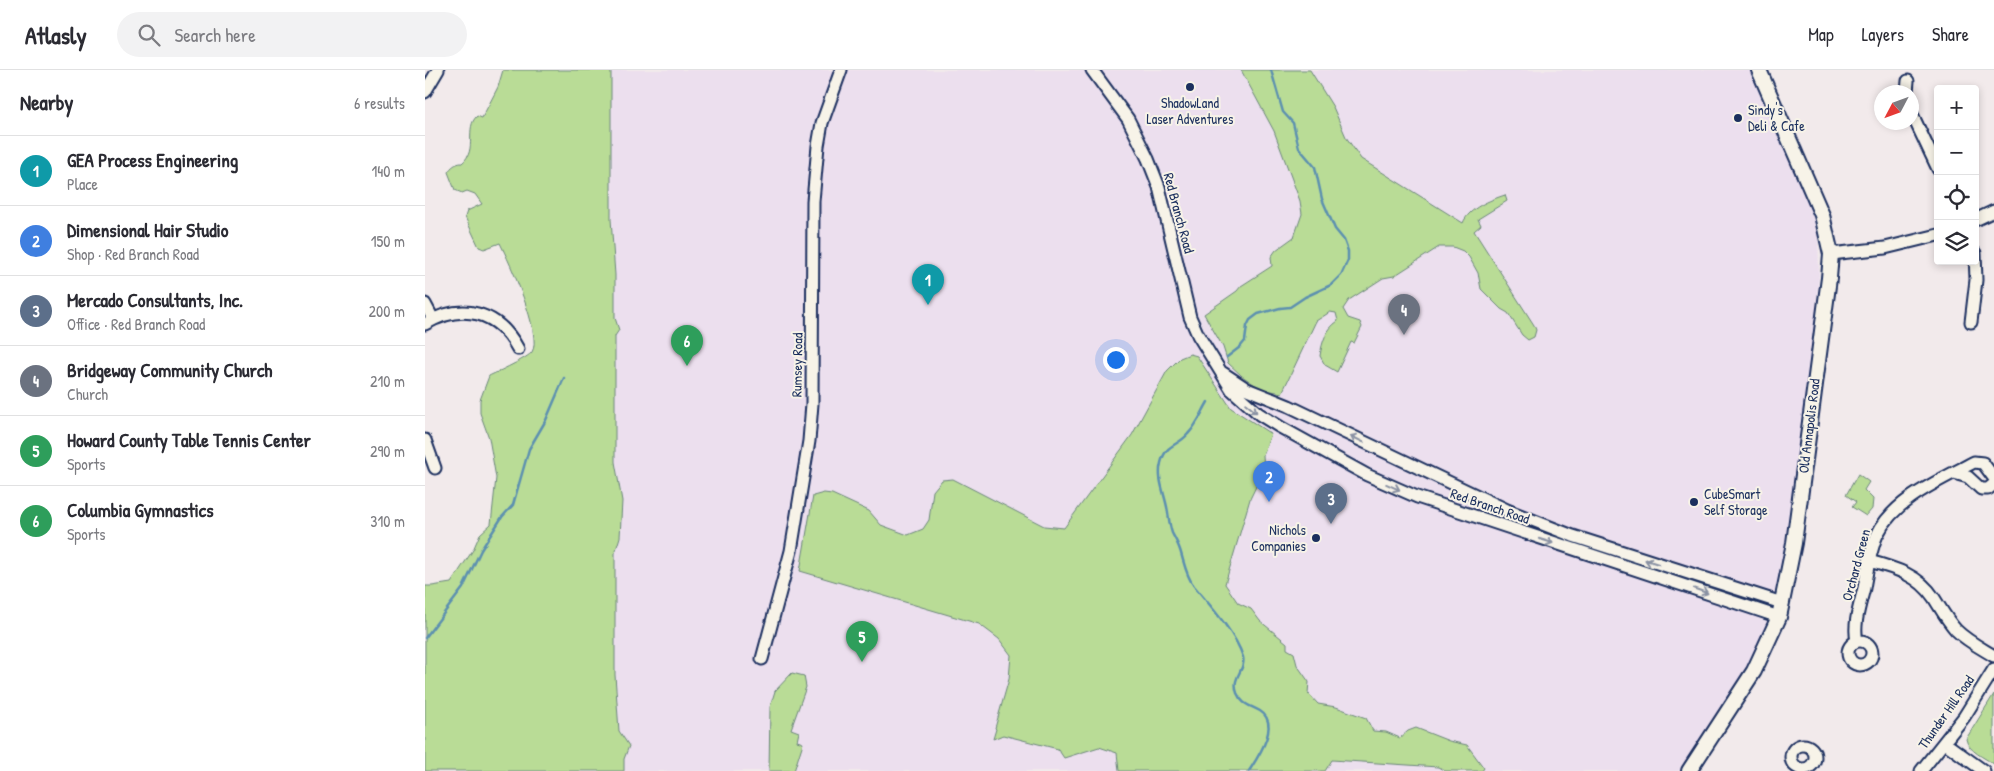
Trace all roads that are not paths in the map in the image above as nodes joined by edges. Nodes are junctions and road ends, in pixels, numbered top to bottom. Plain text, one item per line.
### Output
1 (438, 70) edge
2 (841, 70) edge
3 (1092, 70) edge
4 (1759, 70) edge
5 (1908, 80) dead end
6 (1908, 85) edge
7 (425, 92) edge
8 (1919, 129) edge
9 (1934, 161) edge
10 (1994, 211) edge
11 (1979, 218) edge
12 (1934, 236) edge
13 (1831, 254) junction
14 (1975, 265) edge
15 (425, 304) edge
16 (429, 321) edge
17 (1971, 322) dead end
18 (518, 349) dead end
19 (1220, 371) junction
20 (425, 440) edge
21 (435, 468) dead end
22 (1954, 473) junction
23 (1994, 478) edge
24 (1994, 484) edge
25 (1869, 561) junction
26 (1782, 603) junction
27 (1779, 618) junction
28 (1857, 641) dead end
29 (1994, 656) edge
30 (762, 659) dead end
31 (1994, 669) edge
32 (1945, 743) junction
33 (1689, 771) edge
34 (1921, 771) edge
35 (1984, 771) edge

1 - 7 street
2 - 30 street, Rumsey Road
3 - 19 street, Red Branch Road
4 - 13 main road, Old Annapolis Road
5 - 6 street
8 - 9 street
10 - 11 street
12 - 13 street
13 - 26 main road, Old Annapolis Road
14 - 17 street
15 - 16 street
16 - 18 street
26 -> 19 street, Red Branch Road
19 -> 27 street, Red Branch Road
20 - 21 street
22 - 23 street, Orchard Green
22 - 24 street
22 - 25 street, Orchard Green
25 - 28 street, Orchard Green
25 - 29 street
26 - 27 main road, Old Annapolis Road
27 - 33 main road, Old Annapolis Road
31 - 32 street, Thunder Hill Road
32 - 34 street, Thunder Hill Road
32 - 35 street

